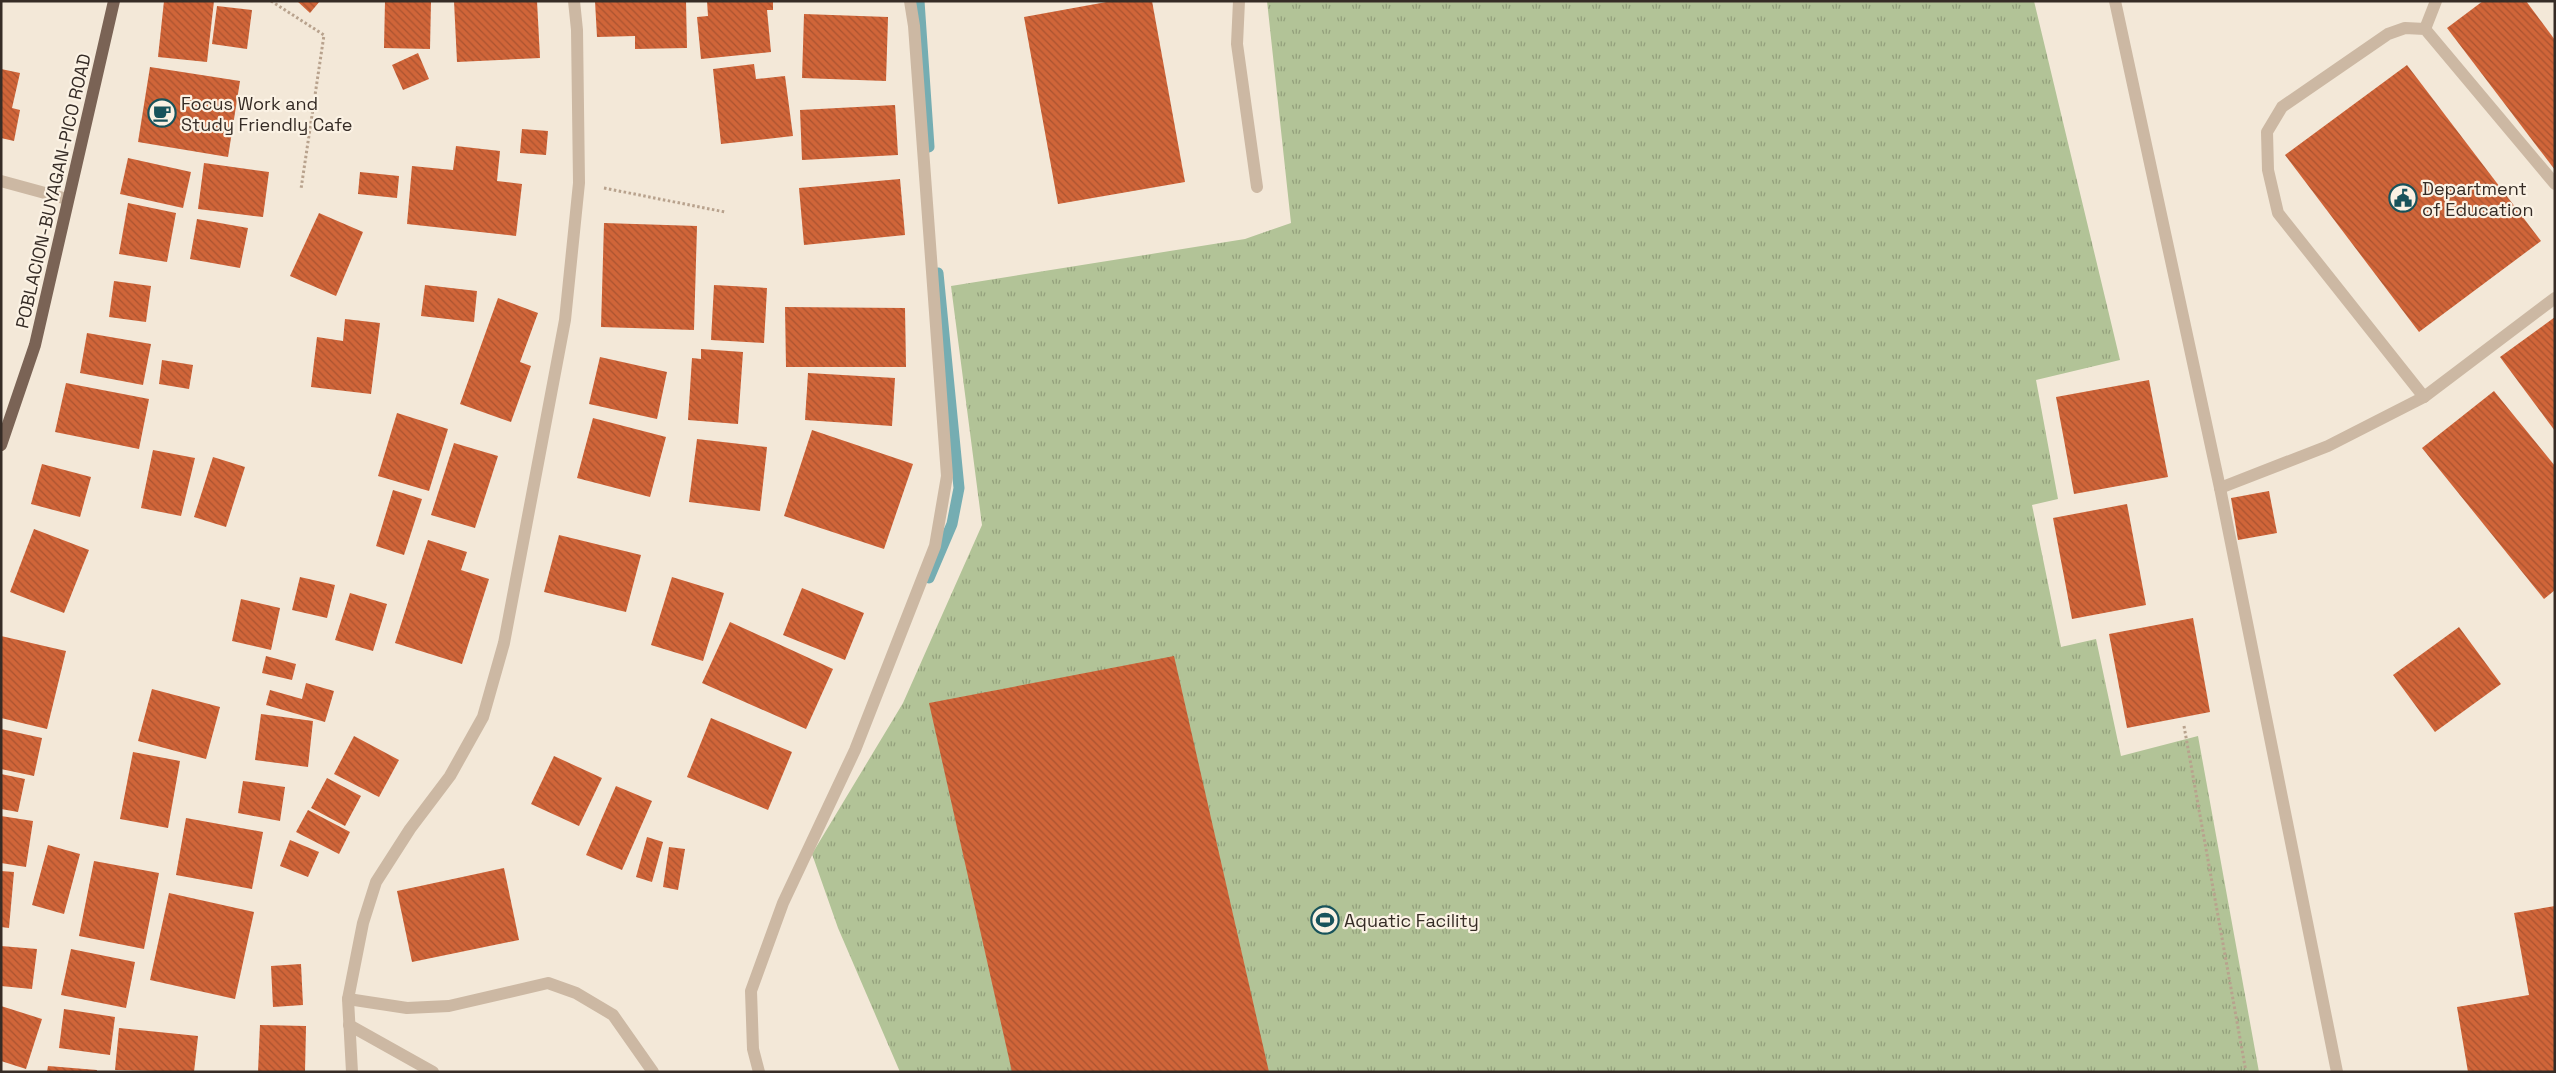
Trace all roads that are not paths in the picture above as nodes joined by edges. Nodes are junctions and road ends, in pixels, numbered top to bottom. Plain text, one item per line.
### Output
1 (114, 1) edge
2 (574, 1) edge
3 (910, 1) edge
4 (1239, 1) edge
5 (2115, 1) edge
6 (2436, 1) edge
7 (2425, 29) junction
8 (1, 181) edge
9 (2555, 184) edge
10 (1257, 187) dead end
11 (67, 199) junction
12 (2555, 298) edge
13 (2424, 397) junction
14 (1, 445) edge
15 (2220, 488) junction
16 (348, 999) junction
17 (349, 1025) junction
18 (352, 1072) edge
19 (433, 1072) edge
20 (653, 1072) edge
21 (759, 1072) edge
22 (2337, 1072) edge

1 - 11 main road, POBLACION-BUYAGAN-PICO ROAD
2 - 16 street
3 - 21 street
4 - 10 street
5 - 15 street
6 - 7 street
7 - 9 street
7 - 13 street
8 - 11 street
11 - 14 main road, POBLACION-BUYAGAN-PICO ROAD
12 - 13 street
13 - 15 street
15 - 22 street
16 - 17 street
16 - 20 street
17 - 18 street
17 - 19 street

